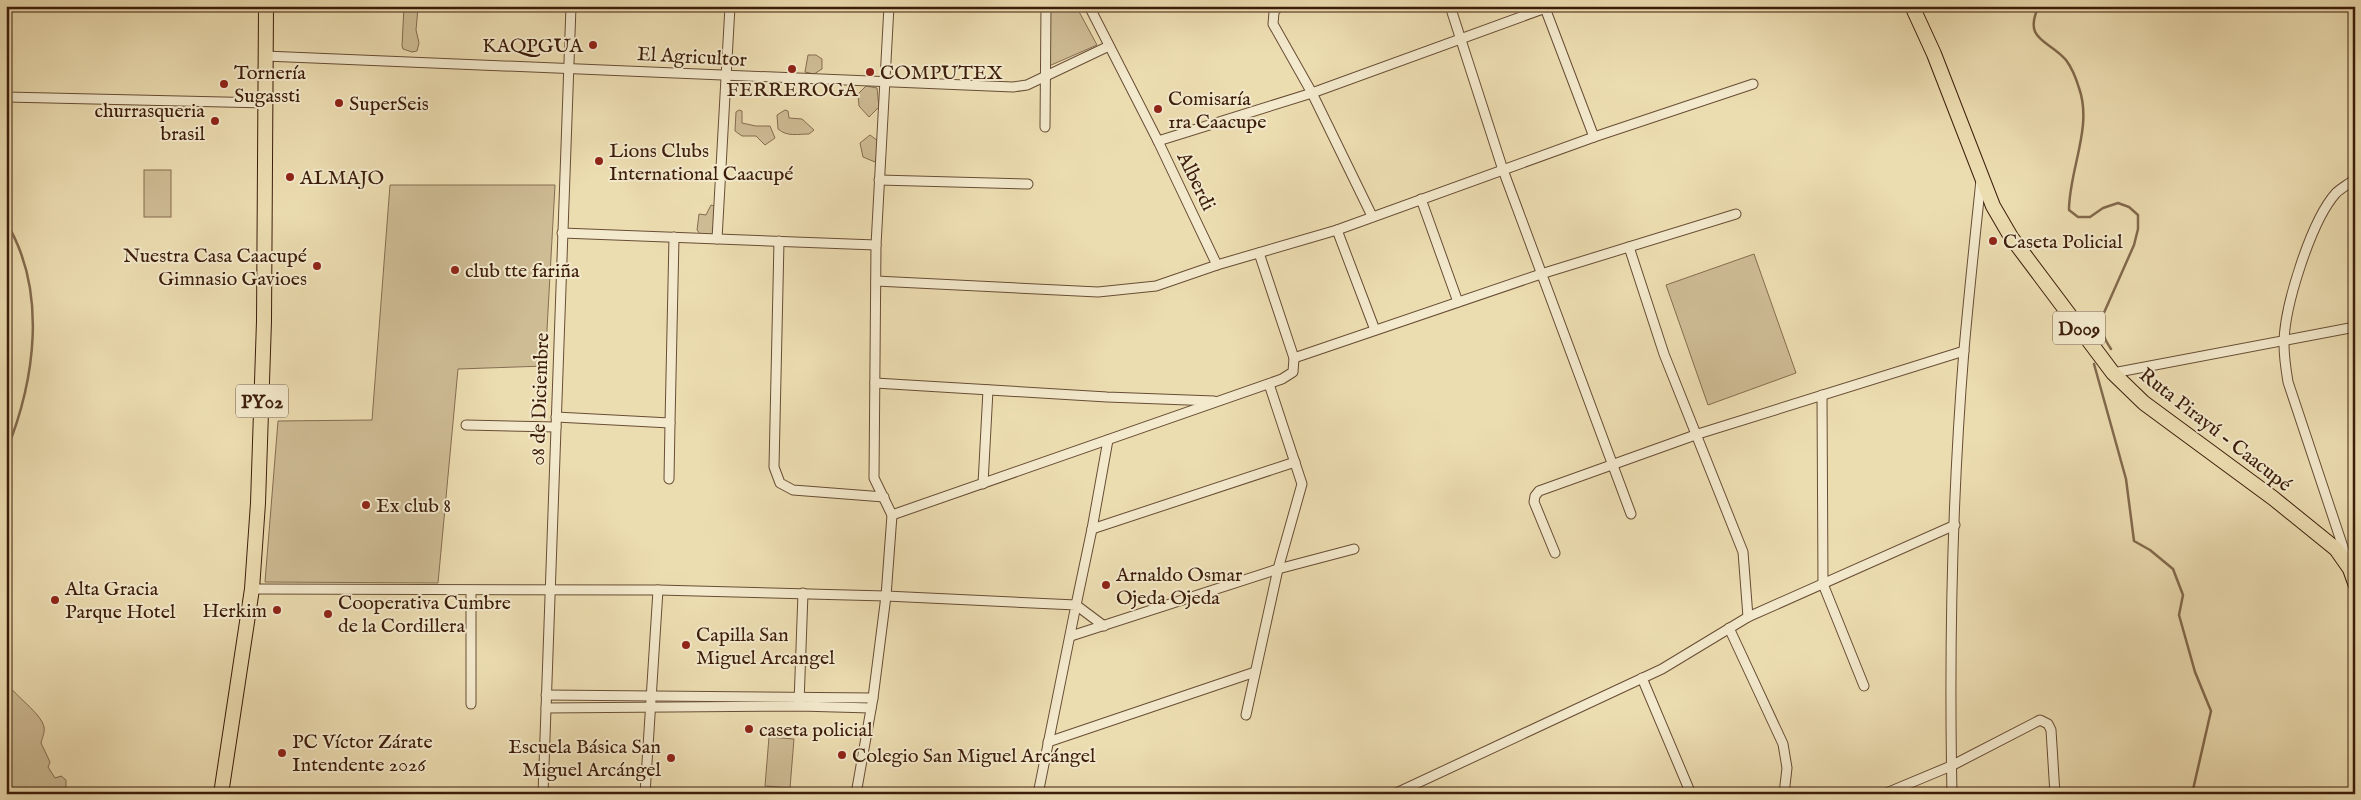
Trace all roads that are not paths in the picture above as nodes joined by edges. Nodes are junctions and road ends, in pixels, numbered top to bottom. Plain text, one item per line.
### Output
1 (266, 6) edge
2 (571, 6) edge
3 (730, 6) edge
4 (889, 6) edge
5 (1046, 6) edge
6 (1089, 6) edge
7 (1279, 6) edge
8 (1450, 6) edge
9 (1912, 6) edge
10 (1548, 7) edge
11 (1461, 39) junction
12 (1109, 46) junction
13 (266, 56) junction
14 (569, 67) junction
15 (727, 75) junction
16 (1044, 77) junction
17 (884, 82) junction
18 (1753, 84) dead end
19 (1312, 93) junction
20 (6, 97) edge
21 (265, 103) junction
22 (1045, 126) dead end
23 (1594, 137) junction
24 (1158, 141) junction
25 (1503, 170) junction
26 (2355, 179) edge
27 (879, 180) junction
28 (1981, 180) junction
29 (1028, 184) dead end
30 (1421, 199) junction
31 (1736, 214) dead end
32 (1372, 216) junction
33 (1337, 230) junction
34 (562, 233) junction
35 (674, 237) junction
36 (717, 239) junction
37 (779, 241) junction
38 (876, 245) junction
39 (1629, 247) junction
40 (1259, 253) junction
41 (1217, 264) junction
42 (1541, 274) junction
43 (876, 281) junction
44 (1458, 302) junction
45 (2355, 327) edge
46 (1375, 330) junction
47 (2284, 342) junction
48 (1964, 351) junction
49 (1294, 358) junction
50 (2113, 373) junction
51 (875, 383) junction
52 (1269, 384) junction
53 (988, 390) junction
54 (1822, 395) junction
55 (1220, 401) junction
56 (556, 417) junction
57 (670, 423) junction
58 (466, 425) dead end
59 (556, 428) junction
60 (1698, 434) junction
61 (1108, 440) junction
62 (1295, 462) junction
63 (1612, 464) junction
64 (668, 479) dead end
65 (983, 484) junction
66 (884, 498) junction
67 (1631, 514) dead end
68 (892, 515) junction
69 (1955, 525) junction
70 (1092, 529) junction
71 (1354, 549) dead end
72 (1555, 553) dead end
73 (1278, 569) junction
74 (2350, 569) junction
75 (2355, 583) edge
76 (1823, 584) junction
77 (252, 589) junction
78 (471, 590) junction
79 (550, 590) junction
80 (658, 590) junction
81 (803, 593) junction
82 (886, 596) junction
83 (1076, 606) junction
84 (1748, 617) junction
85 (1104, 626) junction
86 (1729, 628) junction
87 (1071, 636) junction
88 (1255, 672) junction
89 (1642, 678) junction
90 (1864, 686) dead end
91 (546, 695) junction
92 (651, 696) junction
93 (873, 698) junction
94 (799, 702) junction
95 (471, 704) dead end
96 (651, 707) junction
97 (546, 708) junction
98 (871, 708) junction
99 (1246, 716) dead end
100 (1048, 742) junction
101 (1951, 766) junction
102 (221, 794) edge
103 (543, 794) edge
104 (645, 794) edge
105 (856, 794) edge
106 (1038, 794) edge
107 (1394, 794) edge
108 (1691, 794) edge
109 (1784, 794) edge
110 (1884, 794) edge
111 (1952, 794) edge
112 (2055, 794) edge

1 - 13 main road, PY02
2 - 14 street, 08 de Diciembre
3 - 15 street
4 - 17 street
5 - 16 street
6 - 12 street, Alberdi
7 - 19 street
8 - 11 street
9 - 28 main road, Ruta Pirayú - Caacupé / D009
10 - 11 street
10 - 23 street
11 - 19 street
11 - 25 street
12 - 16 street, El Agricultor
12 - 24 street, Alberdi
13 - 14 street, El Agricultor
13 - 21 main road, PY02
14 - 15 street, El Agricultor
14 - 34 street, 08 de Diciembre
15 - 17 street, El Agricultor
15 - 36 street
16 - 17 street, El Agricultor
16 - 22 street
17 - 27 street
18 - 23 street
19 - 24 street
19 - 32 street
20 - 21 street
21 - 77 main road, PY02
23 - 25 street
24 - 41 street, Alberdi
25 - 30 street
25 - 42 street
26 - 47 street
27 - 29 street
27 - 38 street
28 - 48 street
28 - 50 main road, Ruta Pirayú - Caacupé / D009
30 - 32 street
30 - 44 street
31 - 39 street
32 - 33 street
33 - 40 street
33 - 46 street
34 - 35 street
34 - 56 street, 08 de Diciembre
35 - 36 street
35 - 57 street
36 - 37 street
37 - 38 street
37 - 66 street
38 - 43 street
39 - 42 street
39 - 60 street
40 - 41 street
40 - 49 street
41 - 43 street
42 - 44 street
42 - 63 street
43 - 51 street
44 - 46 street
45 - 47 street
46 - 49 street
47 - 50 street
47 - 74 street
48 - 54 street
48 - 69 street
49 - 52 street
50 - 74 main road, Ruta Pirayú - Caacupé / D009
51 - 53 street
51 - 66 street
52 - 55 street
52 - 62 street
53 - 55 street
53 - 65 street
54 - 60 street
54 - 76 street
55 - 61 street
56 - 57 street
56 - 59 street, 08 de Diciembre
57 - 64 street
58 - 59 street
59 - 79 street, 08 de Diciembre
60 - 63 street
60 - 84 street
61 - 65 street
61 - 70 street
62 - 70 street
62 - 73 street
63 - 67 street
63 - 72 street
65 - 68 street
66 - 68 street
68 - 82 street
69 - 76 street
69 - 101 street
70 - 83 street
71 - 73 street
73 - 85 street
73 - 88 street
74 - 75 main road, Ruta Pirayú - Caacupé / D009
76 - 84 street
76 - 90 street
77 - 78 street
77 - 102 main road, PY02
78 - 79 street
78 - 95 street
79 - 80 street
79 - 91 street, 08 de Diciembre
80 - 81 street
80 - 92 street
81 - 82 street
81 - 94 street
82 - 83 street
82 - 93 street
83 - 85 street
83 - 87 street
84 - 86 street
85 - 87 street
86 - 89 street
86 - 109 street
87 - 100 street
88 - 99 street
88 - 100 street
89 - 107 street
89 - 108 street
91 - 92 street
91 - 97 street, 08 de Diciembre
92 - 94 street
92 - 96 street
93 - 94 street
93 - 98 street
94 - 96 street
94 - 98 street
96 - 97 street
96 - 104 street
97 - 103 street, 08 de Diciembre
98 - 105 street
100 - 106 street
101 - 110 street
101 - 111 street
101 - 112 street

